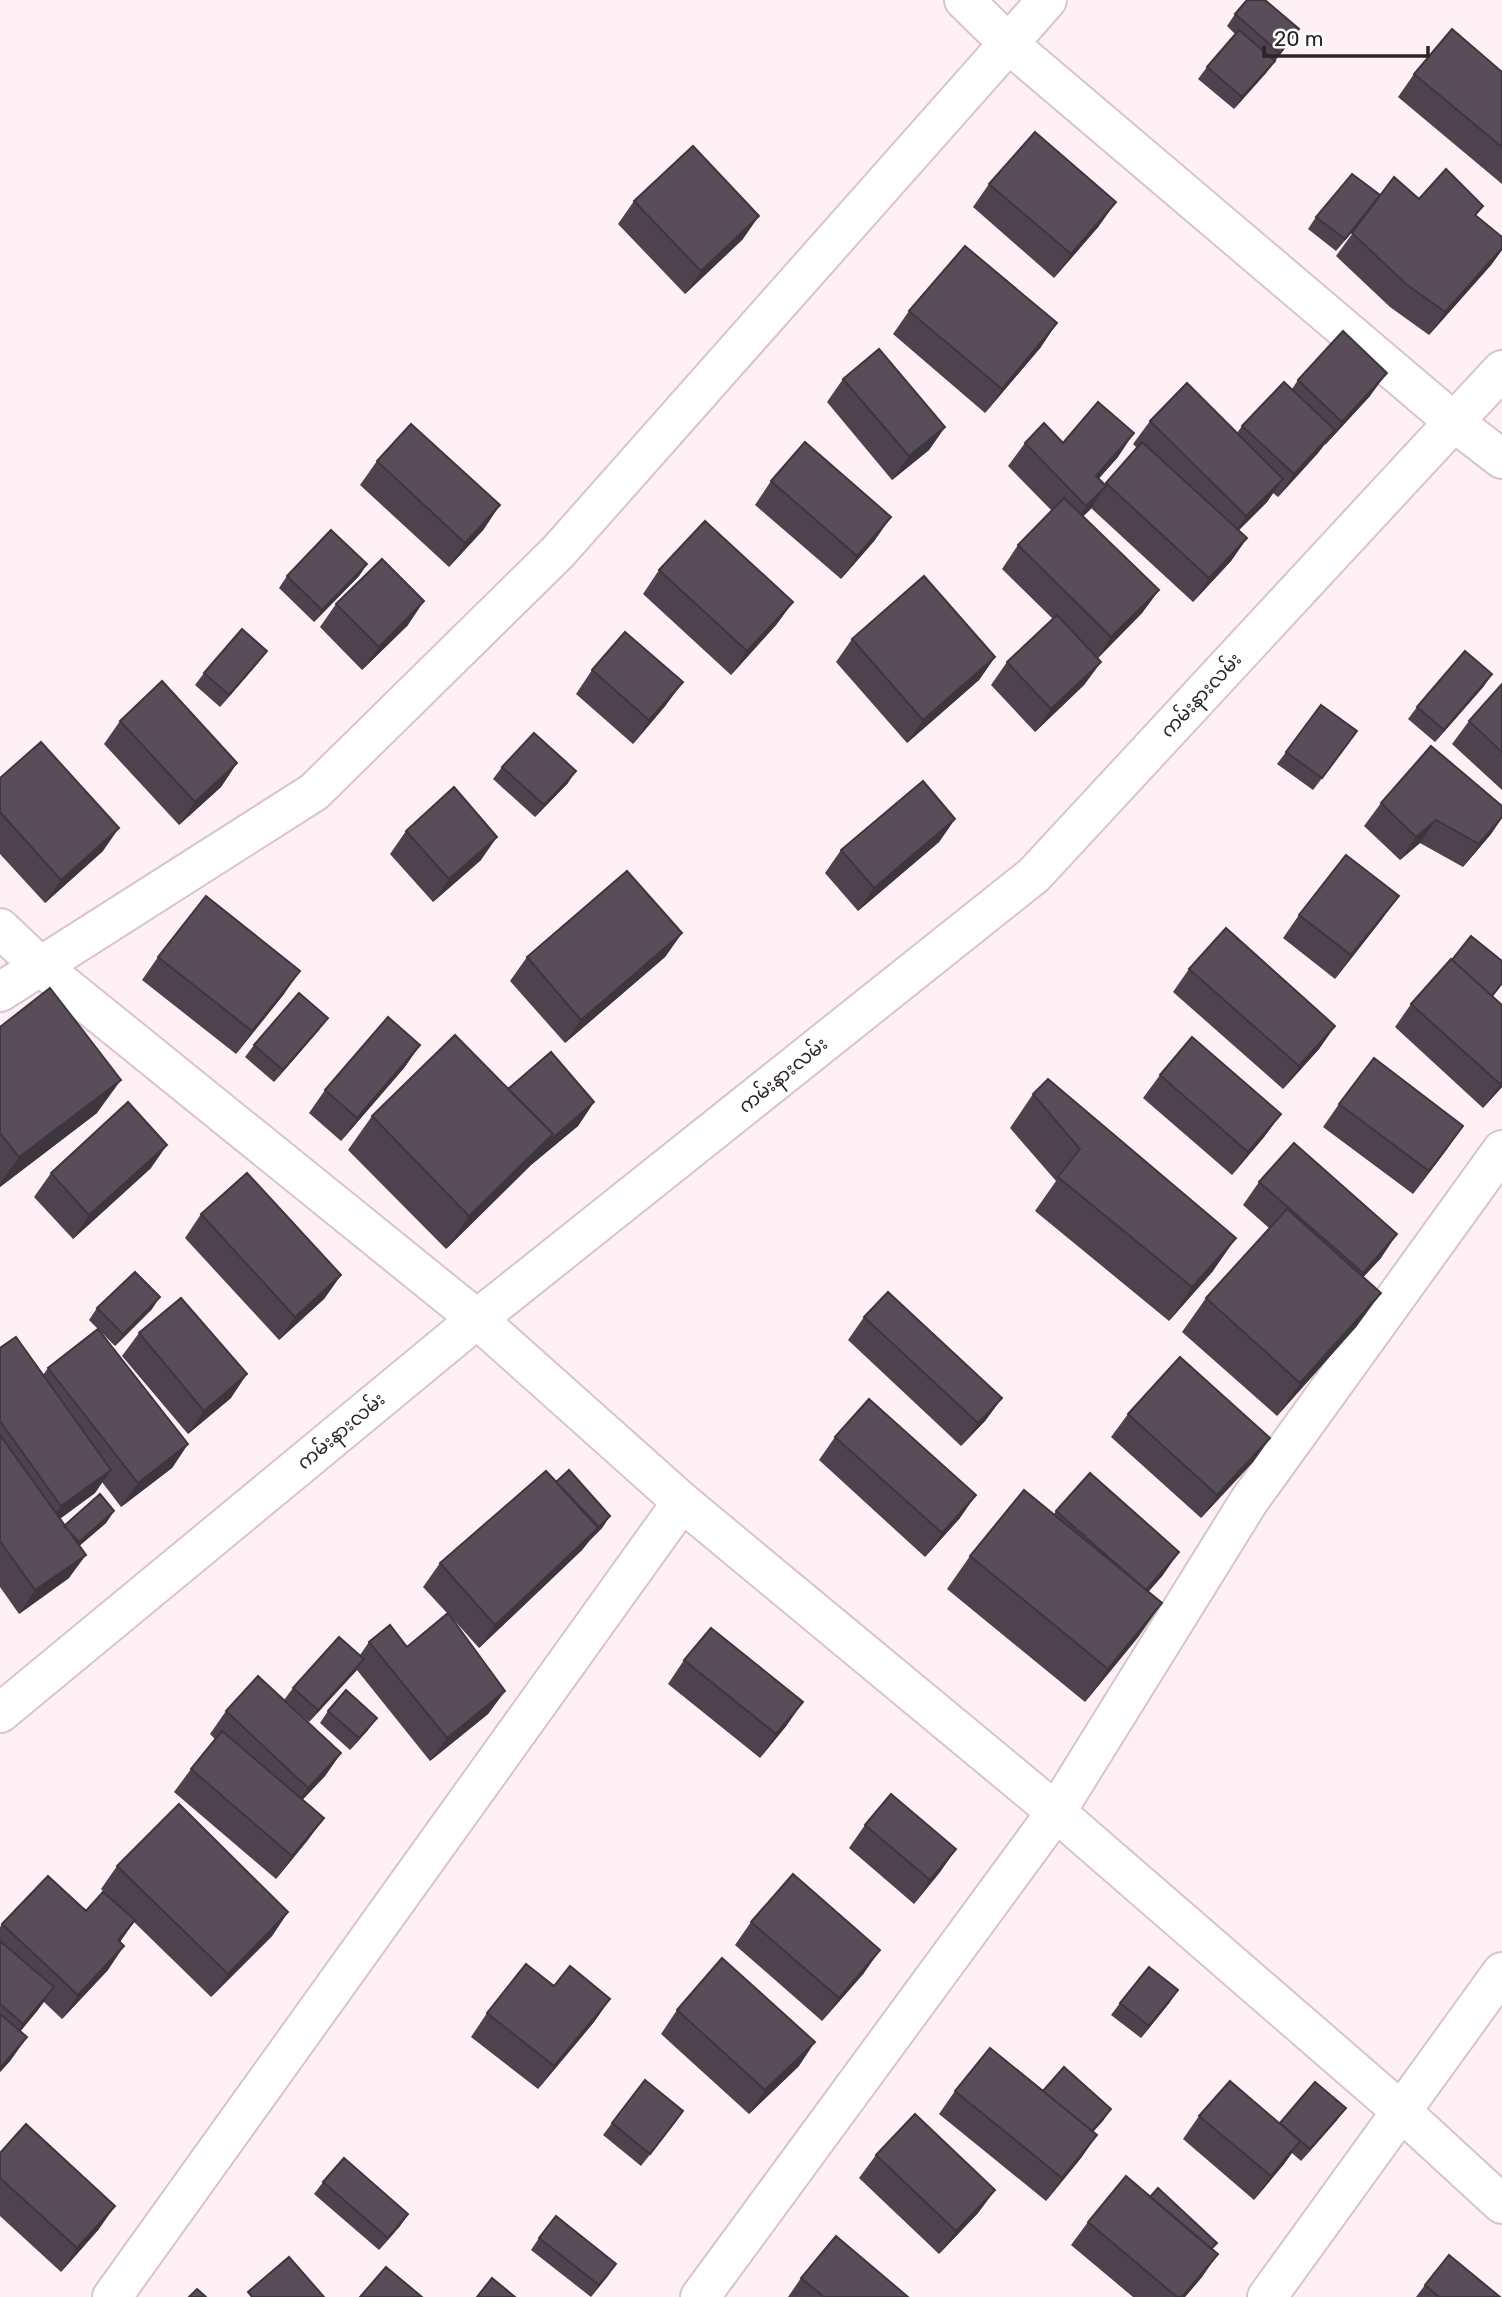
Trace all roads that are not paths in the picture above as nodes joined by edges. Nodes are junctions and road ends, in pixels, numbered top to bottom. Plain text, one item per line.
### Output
1 (964, 0) edge
2 (1047, 0) edge
3 (1010, 45) junction
4 (1502, 370) edge
5 (1454, 422) junction
6 (1502, 459) edge
7 (0, 928) edge
8 (39, 965) junction
9 (0, 992) edge
10 (1502, 1150) edge
11 (477, 1319) junction
12 (682, 1502) junction
13 (0, 1713) edge
14 (1056, 1812) junction
15 (1502, 1972) edge
16 (1402, 2112) junction
17 (1502, 2204) edge
18 (112, 2297) edge
19 (700, 2297) edge
20 (1267, 2297) edge

1 - 3 street
2 - 3 street
3 - 5 street
3 - 8 street
4 - 5 street, ကမ်းနားလမ်း
5 - 6 street
5 - 11 street, ကမ်းနားလမ်း
7 - 8 street
8 - 9 street
8 - 11 street
10 - 14 street
11 - 12 street
11 - 13 street, ကမ်းနားလမ်း
12 - 14 street
12 - 18 street
14 - 16 street
14 - 19 street
15 - 16 street
16 - 17 street
16 - 20 street

